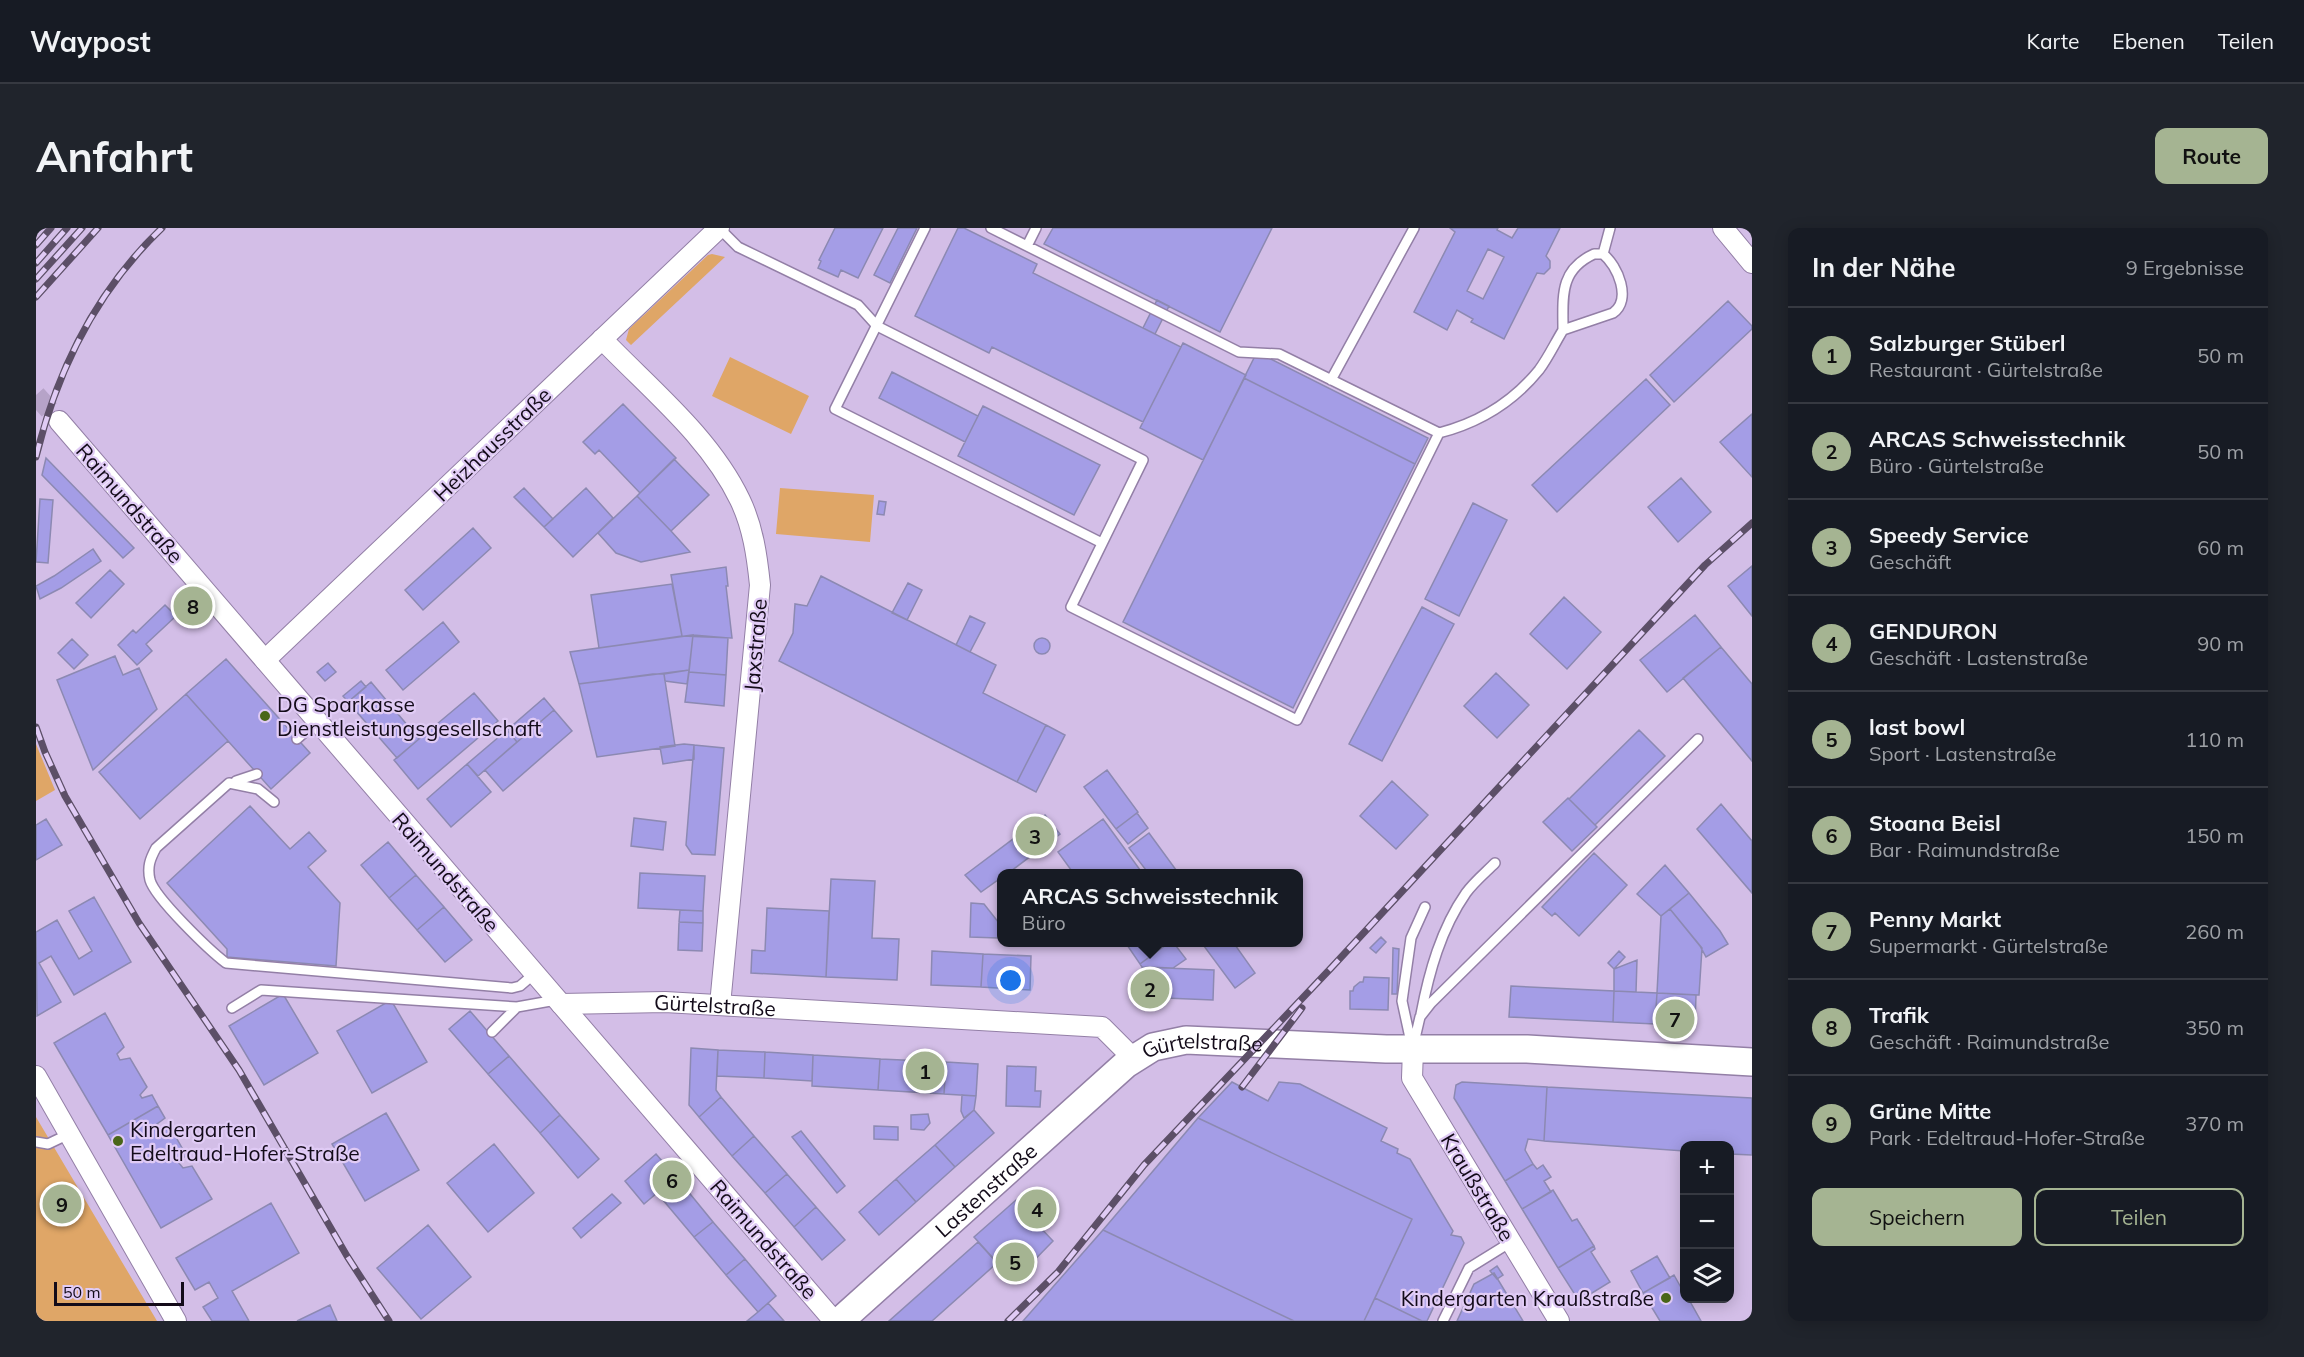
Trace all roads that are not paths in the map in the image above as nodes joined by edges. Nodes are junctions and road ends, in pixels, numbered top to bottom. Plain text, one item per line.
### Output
1 (719, 228) edge
2 (925, 228) edge
3 (991, 228) edge
4 (1036, 228) edge
5 (1414, 228) edge
6 (1610, 228) edge
7 (1723, 228) edge
8 (1027, 246) junction
9 (1603, 254) junction
10 (1752, 263) edge
11 (877, 326) junction
12 (1563, 330) junction
13 (602, 339) junction
14 (1331, 380) junction
15 (59, 421) tunnel mouth
16 (1439, 434) junction
17 (1102, 543) junction
18 (265, 660) junction
19 (317, 721) junction
20 (297, 739) dead end
21 (1698, 739) dead end
22 (257, 774) dead end
23 (229, 783) junction
24 (274, 802) dead end
25 (1495, 863) dead end
26 (1425, 907) dead end
27 (534, 974) junction
28 (558, 1002) junction
29 (720, 1005) junction
30 (517, 1007) junction
31 (232, 1008) dead end
32 (1420, 1017) junction
33 (492, 1032) dead end
34 (1413, 1049) junction
35 (1133, 1058) junction
36 (1752, 1062) edge
37 (36, 1076) edge
38 (69, 1134) junction
39 (36, 1142) edge
40 (1511, 1242) junction
41 (176, 1321) edge
42 (834, 1321) edge
43 (840, 1321) edge
44 (1443, 1321) edge
45 (1559, 1321) edge

1 - 11 lane
1 - 13 street, Heizhausstraße
2 - 11 lane
3 - 8 lane
4 - 8 lane
5 - 14 lane
6 - 9 lane
7 - 10 street
8 - 14 lane
9 - 12 lane
9 - 12 lane
11 - 17 lane
11 - 17 lane
12 - 16 lane
13 - 18 street, Heizhausstraße
13 - 29 street, Jaxstraße
14 - 16 lane
15 - 18 street, Raimundstraße
16 - 17 lane
18 - 19 street, Raimundstraße
19 - 20 lane
19 - 27 street, Raimundstraße
21 - 32 lane
22 - 23 lane
23 - 24 lane
23 - 27 lane
25 - 32 lane
26 - 34 lane
27 - 28 street, Raimundstraße
28 - 29 street, Gürtelstraße
28 - 30 lane
28 - 42 street, Raimundstraße
29 - 35 street, Gürtelstraße
30 - 31 lane
30 - 33 lane
32 - 34 lane
34 - 35 main road, Gürtelstraße
34 - 36 main road, Gürtelstraße
34 - 40 street, Kraußstraße
35 - 43 main road, Lastenstraße
37 - 38 street
38 - 39 lane
38 - 41 street
40 - 44 lane
40 - 45 street, Kraußstraße

